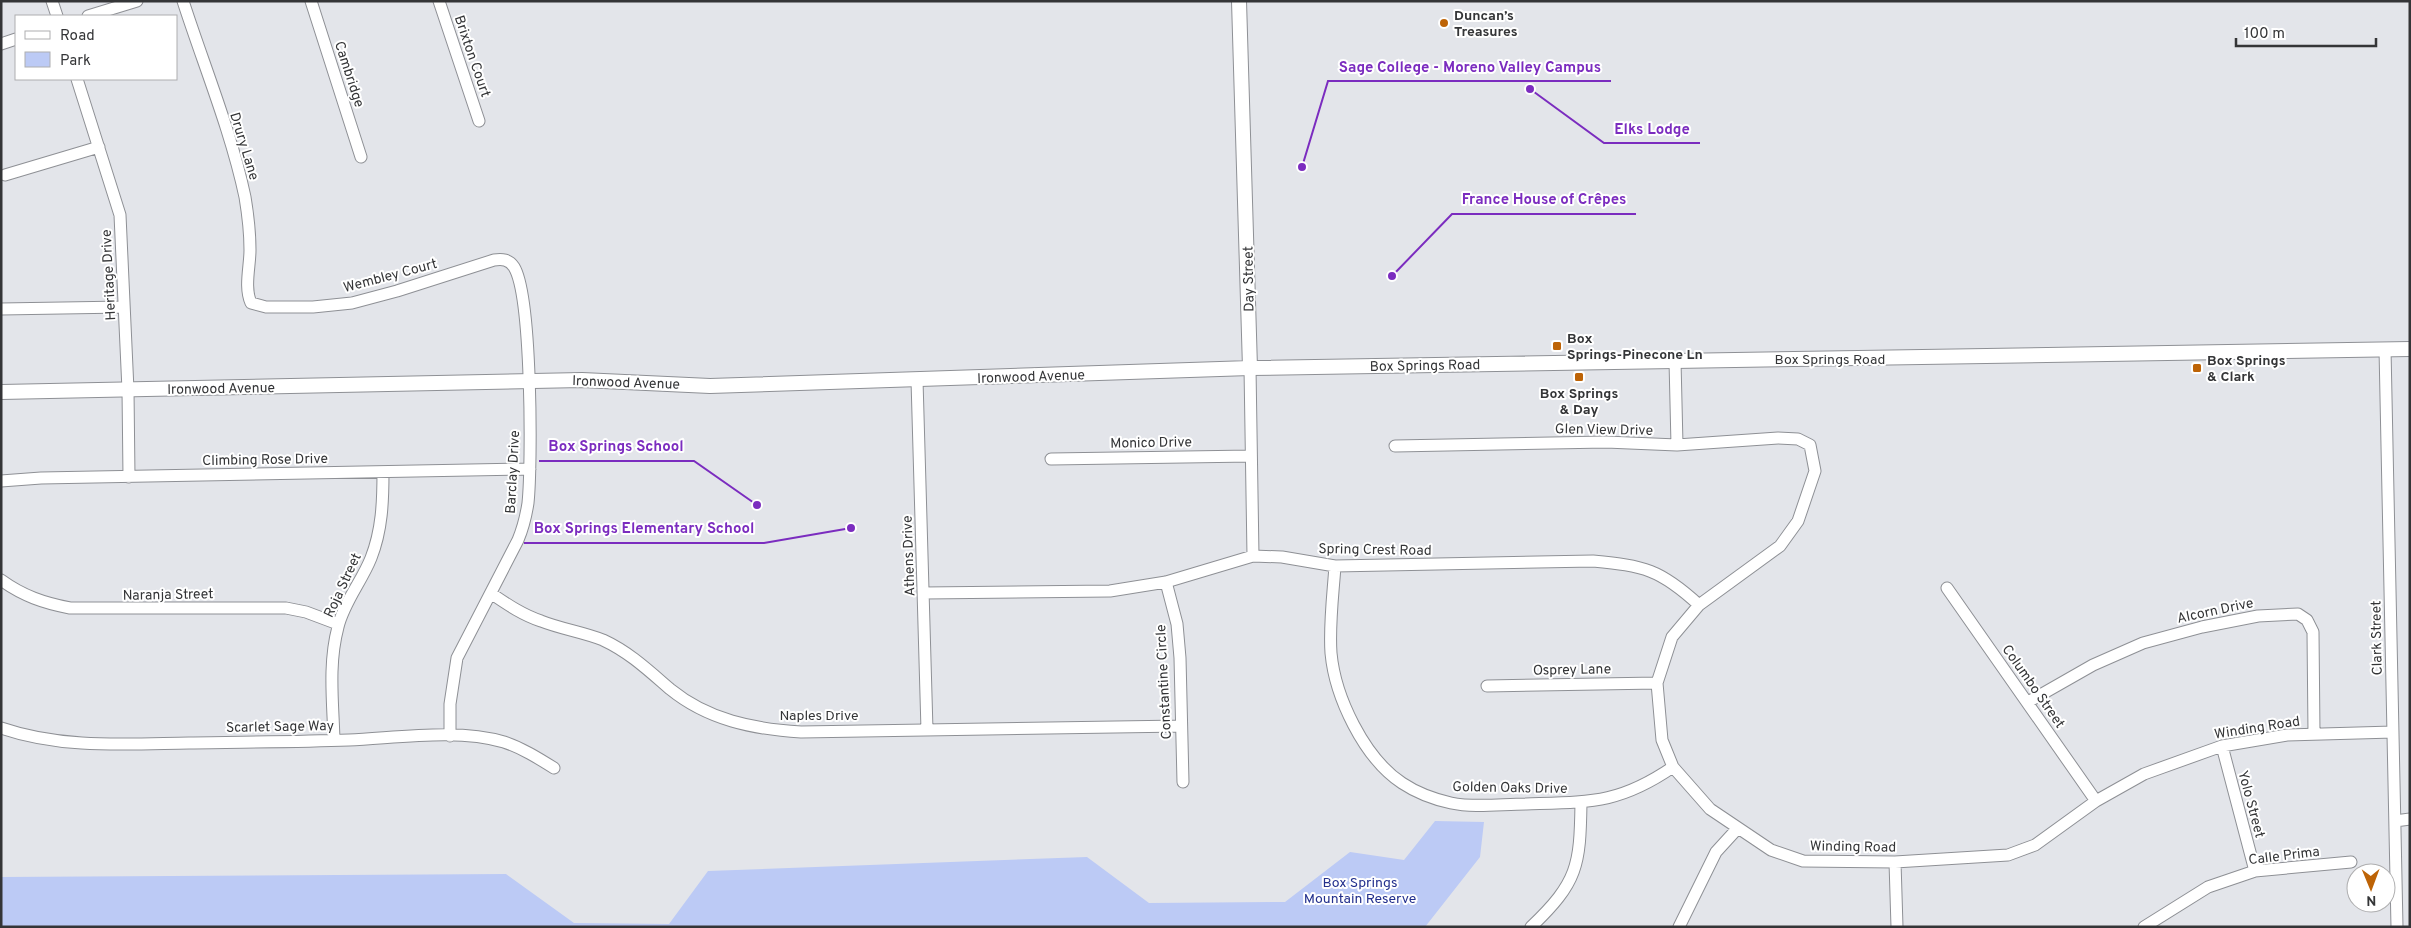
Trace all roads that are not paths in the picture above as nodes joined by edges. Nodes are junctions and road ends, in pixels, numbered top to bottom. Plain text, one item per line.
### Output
1 (52, 1) edge
2 (137, 1) edge
3 (183, 1) edge
4 (311, 1) edge
5 (439, 1) edge
6 (1239, 1) edge
7 (57, 15) edge
8 (91, 15) edge
9 (15, 39) edge
10 (1, 44) edge
11 (77, 80) edge
12 (479, 120) dead end
13 (99, 147) junction
14 (362, 156) dead end
15 (5, 175) dead end
16 (505, 259) joint
17 (251, 303) joint
18 (124, 307) junction
19 (1, 309) edge
20 (2410, 348) edge
21 (2385, 349) junction
22 (1675, 361) junction
23 (1250, 368) junction
24 (917, 380) junction
25 (529, 381) junction
26 (128, 390) junction
27 (1, 392) edge
28 (1676, 445) junction
29 (1395, 446) dead end
30 (1810, 446) joint
31 (1251, 456) junction
32 (1051, 459) dead end
33 (530, 469) junction
34 (383, 472) junction
35 (130, 477) junction
36 (1, 481) edge
37 (1253, 556) junction
38 (1335, 566) junction
39 (1, 580) edge
40 (1166, 582) junction
41 (1947, 588) dead end
42 (492, 594) junction
43 (924, 594) junction
44 (1698, 606) junction
45 (338, 624) junction
46 (1657, 683) junction
47 (1487, 686) dead end
48 (2028, 702) junction
49 (1181, 726) junction
50 (1, 728) edge
51 (927, 730) junction
52 (2393, 732) junction
53 (2314, 733) junction
54 (450, 736) junction
55 (334, 740) junction
56 (2222, 746) junction
57 (1673, 767) junction
58 (554, 768) dead end
59 (1183, 782) dead end
60 (2096, 801) junction
61 (1581, 802) junction
62 (2410, 819) edge
63 (2395, 821) junction
64 (1737, 829) junction
65 (1895, 862) junction
66 (2351, 862) dead end
67 (2255, 871) junction
68 (1531, 927) edge
69 (1679, 927) edge
70 (1897, 927) edge
71 (2144, 927) edge
72 (2397, 927) edge

1 - 7 street
2 - 8 street
3 - 17 street, Drury Lane
4 - 14 street, Cambridge
5 - 12 street, Brixton Court
6 - 23 main road, Day Street
9 - 10 street
11 - 13 street, Heritage Drive
13 - 15 street
13 - 18 street, Heritage Drive
16 - 17 street, Wembley Court
16 - 25 street, Barclay Drive
18 - 19 street
18 - 26 street, Heritage Drive
20 - 21 main road, Box Springs Road
21 - 22 main road, Box Springs Road
21 - 52 street, Clark Street
22 - 23 main road, Box Springs Road
22 - 28 street
23 - 24 main road, Ironwood Avenue
23 - 31 street, Day Street
24 - 25 main road, Ironwood Avenue
24 - 43 street, Athens Drive
25 - 26 main road, Ironwood Avenue
25 - 33 street, Barclay Drive
26 - 27 main road, Ironwood Avenue
26 - 35 street, Heritage Drive
28 - 29 street, Glen View Drive
28 - 30 street, Glen View Drive
30 - 44 street, Winding Road
31 - 32 street, Monico Drive
31 - 37 street, Day Street
33 - 34 street, Climbing Rose Drive
33 - 42 street, Barclay Drive
34 - 35 street, Climbing Rose Drive
34 - 45 street, Roja Street
35 - 36 street, Climbing Rose Drive
37 - 38 street, Spring Crest Road
37 - 40 street, Spring Crest Road
38 - 44 street, Spring Crest Road
38 - 61 street, Golden Oaks Drive
39 - 45 street, Naranja Street
40 - 43 street, Spring Crest Road
40 - 49 street, Constantine Circle
41 - 48 street, Columbo Street
42 - 51 street, Naples Drive
42 - 54 street, Barclay Drive
43 - 51 street, Athens Drive
44 - 46 street, Winding Road
45 - 55 street, Roja Street
46 - 47 street, Osprey Lane
46 - 57 street, Winding Road
48 - 53 street, Alcorn Drive
48 - 60 street, Columbo Street
49 - 51 street, Naples Drive
49 - 59 street, Constantine Circle
50 - 55 street, Scarlet Sage Way
52 - 53 street, Winding Road
52 - 63 street, Clark Street
53 - 56 street, Winding Road
54 - 55 street, Scarlet Sage Way
54 - 58 street, Scarlet Sage Way
56 - 60 street, Winding Road
56 - 67 street, Yolo Street
57 - 61 street, Golden Oaks Drive
57 - 64 street, Winding Road
60 - 65 street, Winding Road
61 - 68 street
62 - 63 street
63 - 72 street, Clark Street
64 - 65 street, Winding Road
64 - 69 street
65 - 70 street
66 - 67 street, Calle Prima
67 - 71 street, Calle Prima

